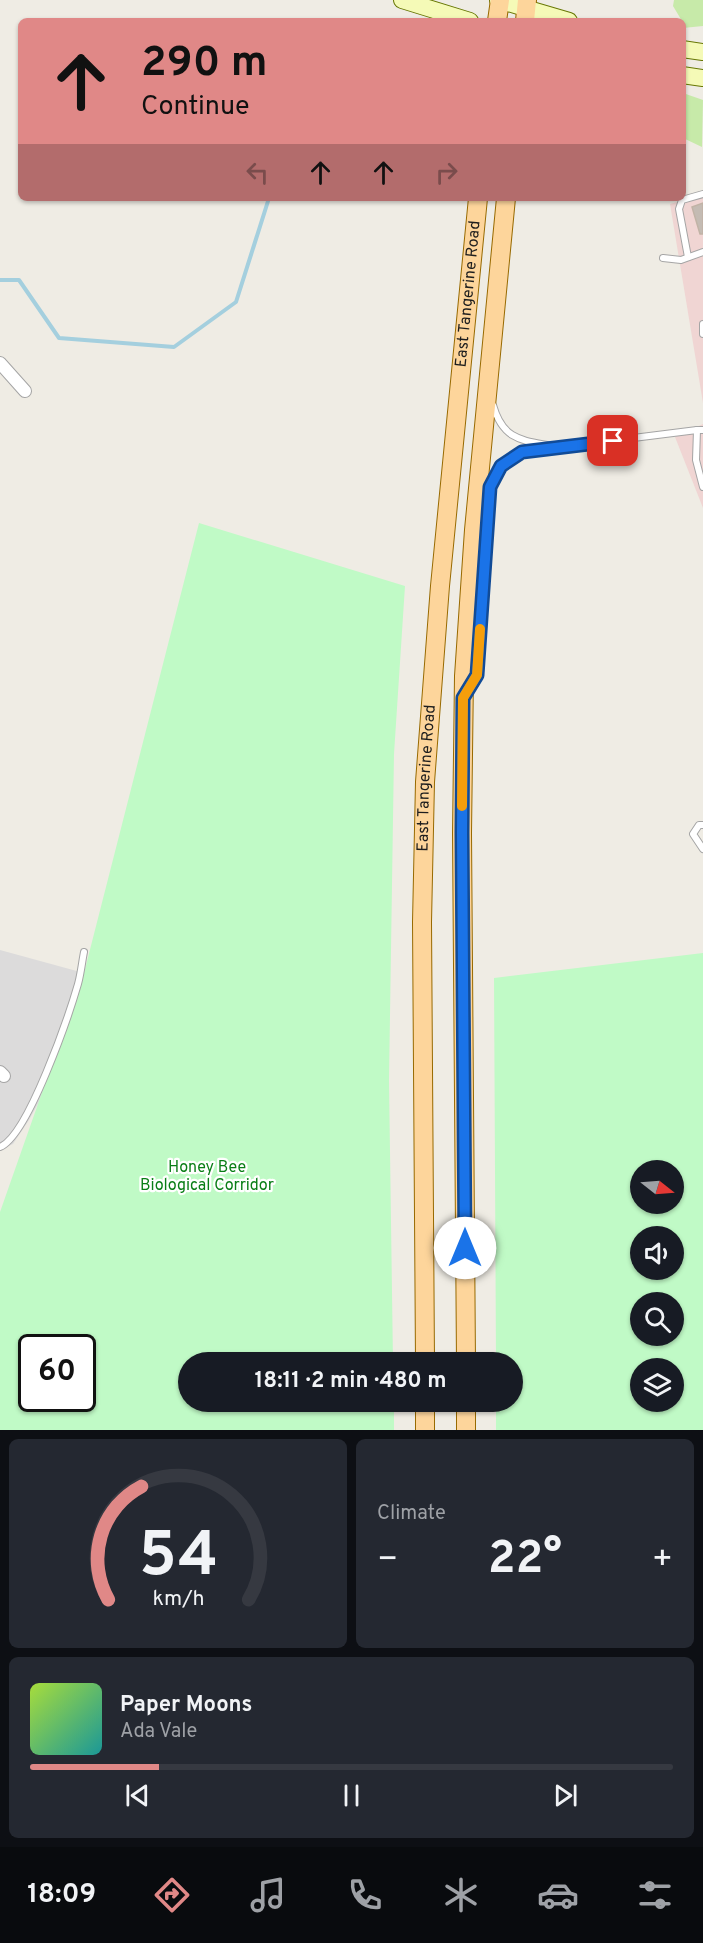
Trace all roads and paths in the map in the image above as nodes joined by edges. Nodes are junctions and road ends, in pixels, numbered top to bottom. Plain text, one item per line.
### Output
1 (402, 0) edge
2 (499, 0) edge
3 (526, 10) edge
4 (460, 18) edge
5 (497, 18) edge
6 (557, 18) edge
7 (686, 50) edge
8 (703, 52) edge
9 (686, 76) edge
10 (703, 78) edge
11 (703, 194) edge
12 (686, 199) edge
13 (478, 201) edge
14 (506, 201) edge
15 (682, 201) edge
16 (703, 252) edge
17 (688, 257) junction
18 (663, 258) dead end
19 (703, 324) edge
20 (703, 334) edge
21 (0, 363) edge
22 (488, 387) junction
23 (26, 391) dead end
24 (700, 430) edge
25 (559, 447) junction
26 (703, 487) edge
27 (463, 698) junction
28 (703, 825) edge
29 (703, 849) edge
30 (84, 952) dead end
31 (0, 1147) edge
32 (425, 1352) edge
33 (466, 1352) edge
34 (425, 1412) edge
35 (466, 1412) edge
36 (425, 1430) edge
37 (466, 1430) edge

1 - 4 main road
2 - 3 main road
2 - 5 main road
3 - 6 main road
7 - 8 main road
9 - 10 main road
11 - 12 lane
13 - 32 main road, East Tangerine Road
14 - 22 main road, East Tangerine Road
15 - 17 lane
16 - 17 lane
17 - 18 lane
19 - 20 lane
21 - 23 street
22 - 25 lane
22 - 27 main road, East Tangerine Road
24 - 25 lane
24 - 26 lane
25 - 27 lane
27 - 33 main road, East Tangerine Road
28 - 29 lane
30 - 31 lane
34 - 36 main road
35 - 37 main road

